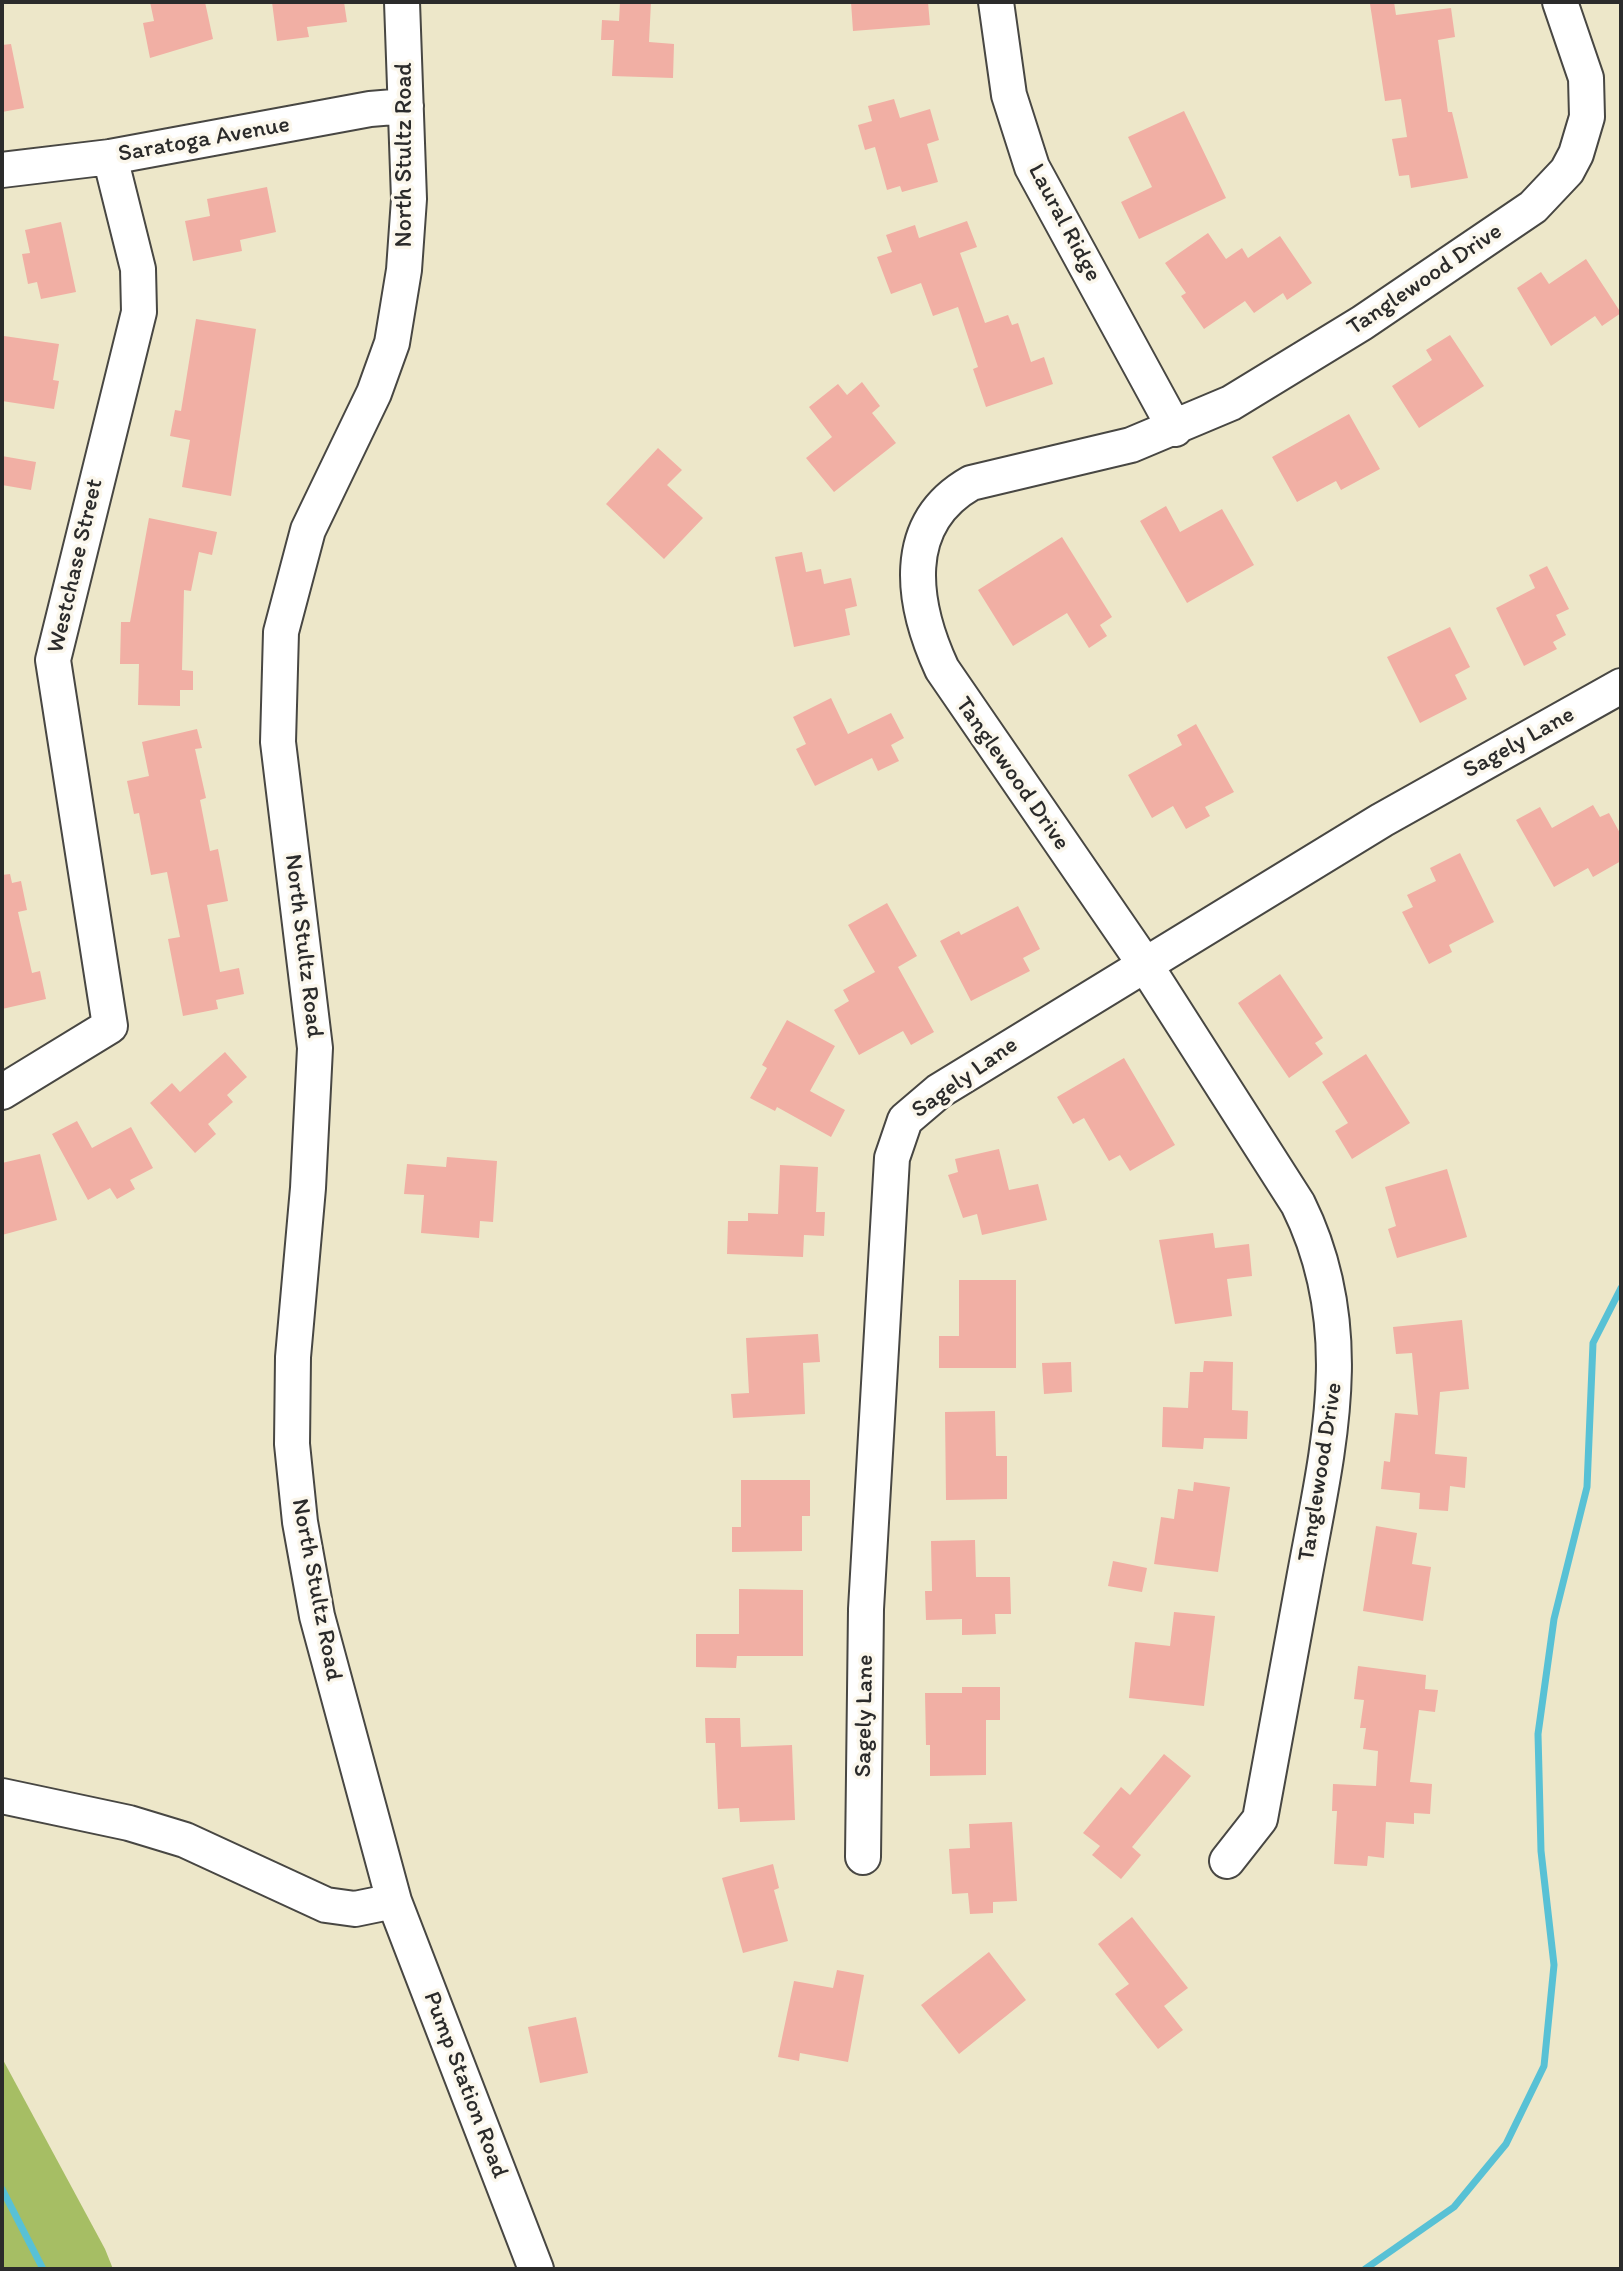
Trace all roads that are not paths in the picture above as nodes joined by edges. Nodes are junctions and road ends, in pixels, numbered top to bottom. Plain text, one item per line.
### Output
1 (402, 2) edge
2 (996, 2) edge
3 (1560, 2) edge
4 (406, 106) junction
5 (110, 157) junction
6 (2, 170) edge
7 (1175, 429) junction
8 (1621, 686) edge
9 (1144, 963) junction
10 (2, 1092) edge
11 (2, 1796) edge
12 (863, 1857) dead end
13 (1227, 1861) dead end
14 (394, 1901) junction
15 (536, 2269) edge

1 - 4 street, North Stultz Road
2 - 7 street, Laural Ridge
3 - 7 street, Tanglewood Drive
4 - 5 street, Saratoga Avenue
4 - 14 street, North Stultz Road
5 - 6 street, Saratoga Avenue
5 - 10 street, Westchase Street
7 - 9 street, Tanglewood Drive
8 - 9 street, Sagely Lane
9 - 12 street, Sagely Lane
9 - 13 street, Tanglewood Drive
11 - 14 street
14 - 15 street, Pump Station Road

